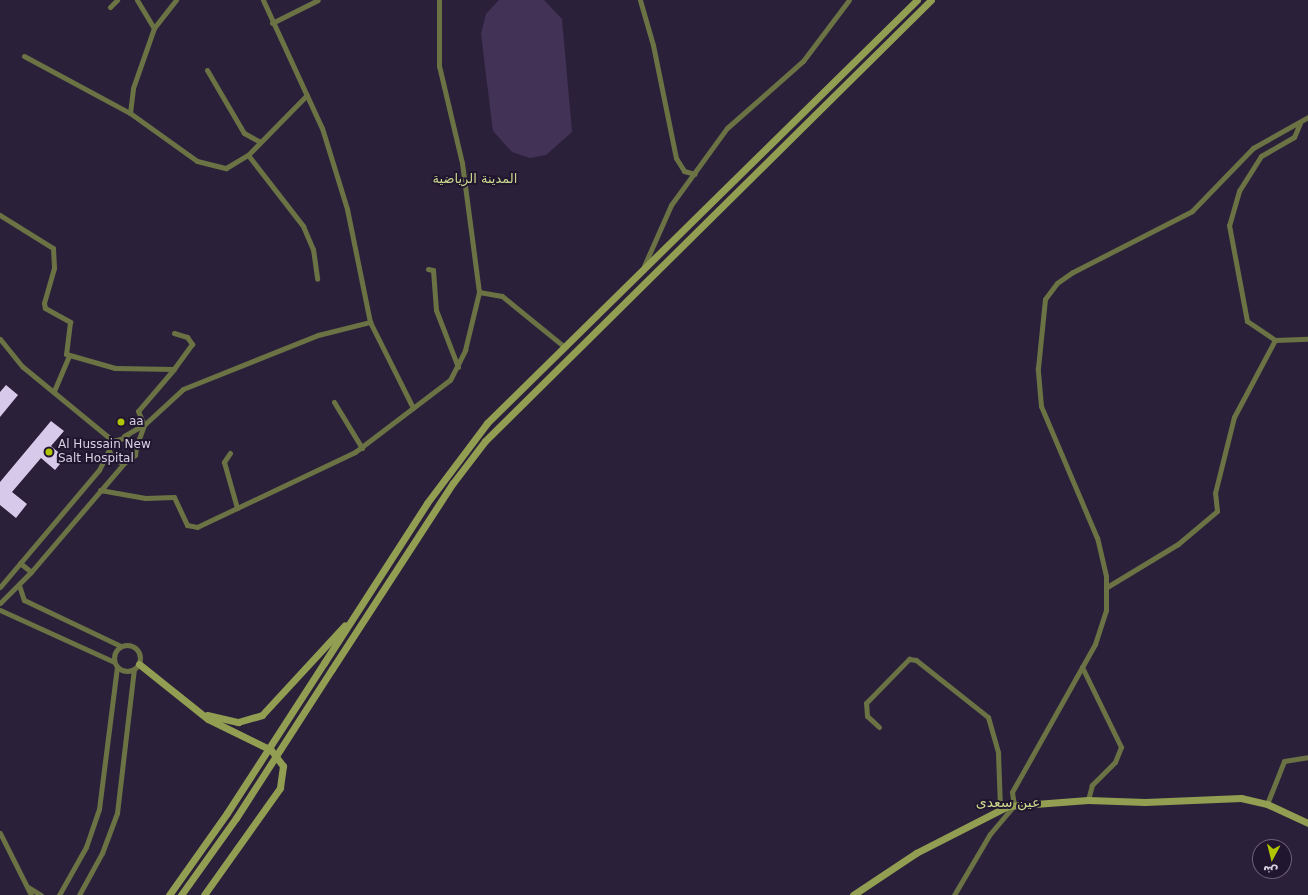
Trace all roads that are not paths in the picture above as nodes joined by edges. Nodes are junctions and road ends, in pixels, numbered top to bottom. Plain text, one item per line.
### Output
1 (117, 0) edge
2 (137, 0) edge
3 (176, 0) edge
4 (263, 0) edge
5 (318, 0) edge
6 (439, 0) edge
7 (640, 0) edge
8 (848, 0) edge
9 (917, 0) edge
10 (931, 0) edge
11 (110, 7) dead end
12 (272, 23) junction
13 (154, 28) junction
14 (24, 56) dead end
15 (207, 70) dead end
16 (306, 95) junction
17 (130, 113) junction
18 (1308, 116) edge
19 (1300, 123) junction
20 (260, 142) junction
21 (248, 155) junction
22 (695, 174) junction
23 (0, 215) edge
24 (644, 266) junction
25 (428, 269) dead end
26 (317, 279) dead end
27 (479, 292) junction
28 (370, 322) junction
29 (174, 332) dead end
30 (0, 339) edge
31 (1308, 339) edge
32 (1275, 340) junction
33 (562, 345) junction
34 (69, 356) junction
35 (458, 367) junction
36 (174, 369) junction
37 (54, 391) junction
38 (334, 402) dead end
39 (413, 408) junction
40 (144, 424) junction
41 (123, 436) junction
42 (113, 440) junction
43 (136, 447) junction
44 (362, 448) junction
45 (109, 451) junction
46 (230, 453) dead end
47 (124, 463) junction
48 (100, 490) junction
49 (237, 508) junction
50 (20, 563) junction
51 (31, 572) junction
52 (19, 585) junction
53 (0, 587) edge
54 (1107, 587) junction
55 (0, 603) edge
56 (362, 605) junction
57 (0, 610) edge
58 (121, 646) junction
59 (114, 662) junction
60 (117, 667) junction
61 (136, 667) junction
62 (1082, 667) junction
63 (199, 713) junction
64 (879, 727) dead end
65 (1308, 757) edge
66 (1088, 800) junction
67 (1268, 804) junction
68 (1014, 805) junction
69 (1000, 808) junction
70 (1308, 823) edge
71 (0, 833) edge
72 (28, 886) junction
73 (59, 894) edge
74 (31, 895) edge
75 (41, 895) edge
76 (79, 895) edge
77 (169, 895) edge
78 (181, 895) edge
79 (204, 895) edge
80 (853, 895) edge
81 (954, 895) edge

1 - 11 street
2 - 13 street
3 - 13 street
4 - 12 street
5 - 12 street
6 - 27 street
7 - 22 street
8 - 22 street
9 - 24 main road
10 - 78 main road, bridge
12 - 16 street
13 - 17 street
14 - 17 street
15 - 20 street
16 - 20 street
16 - 28 street
17 - 21 street
18 - 19 street
19 - 32 street
19 - 54 street
20 - 21 street
21 - 26 street
22 - 24 street
23 - 34 street
24 - 33 main road
25 - 35 street
27 - 33 street
27 - 35 street
28 - 39 street
28 - 40 street
29 - 36 street
30 - 37 street
31 - 32 street
32 - 54 street
33 - 56 main road
34 - 36 street
34 - 37 street
35 - 39 street
36 - 40 street
37 - 42 street
38 - 44 street
39 - 44 street
40 - 41 street
40 - 43 street
41 - 42 street
41 - 43 street
42 - 45 street
43 - 47 street
44 - 49 street
45 - 47 street
45 - 50 street
46 - 49 street
47 - 48 street
48 - 49 street
48 - 51 street
50 - 51 street
50 - 53 street
51 - 52 street
52 - 55 street
52 - 58 street
54 - 62 street
56 - 63 main road
56 - 77 main road, bridge
57 - 59 street
58 - 59 street
58 - 61 street
59 - 60 street
60 - 61 street
60 - 73 street
61 - 63 main road
61 - 76 street
62 - 66 street
62 - 68 street
63 - 79 main road
64 - 69 street
65 - 67 street
66 - 67 main road
66 - 68 main road
67 - 70 main road
68 - 69 main road
68 - 81 street
69 - 80 main road
71 - 72 street
72 - 74 street
72 - 75 street

